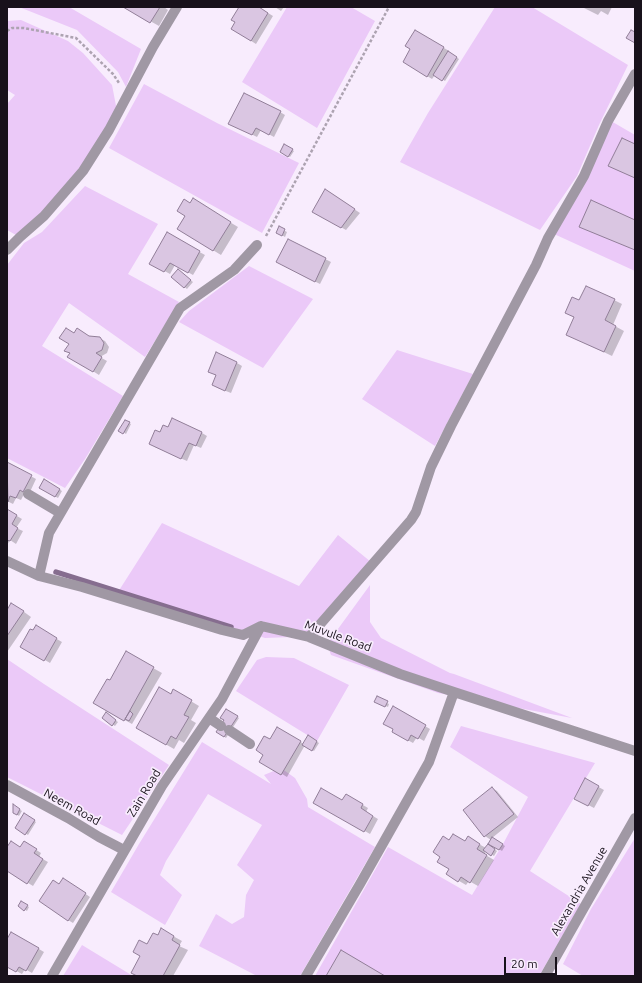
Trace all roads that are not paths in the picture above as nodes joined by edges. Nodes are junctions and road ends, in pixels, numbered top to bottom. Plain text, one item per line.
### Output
1 (177, 7) edge
2 (635, 74) edge
3 (257, 245) road end
4 (7, 250) edge
5 (28, 494) dead end
6 (60, 513) junction
7 (7, 561) edge
8 (39, 576) junction
9 (261, 626) junction
10 (309, 637) junction
11 (454, 692) junction
12 (209, 718) junction
13 (250, 744) dead end
14 (635, 751) edge
15 (7, 785) edge
16 (635, 818) edge
17 (124, 850) junction
18 (52, 976) edge
19 (306, 976) edge
20 (545, 976) edge

1 - 4 street
2 - 10 street
3 - 6 street
5 - 6 street
6 - 8 street
7 - 8 street
8 - 9 street
9 - 10 street, Muvule Road
9 - 12 street, Zain Road
10 - 11 street, Muvule Road
11 - 14 street, Muvule Road
11 - 19 street
12 - 13 street
12 - 17 street, Zain Road
15 - 17 street, Neem Road
16 - 20 street, Alexandria Avenue
17 - 18 street, Zain Road

